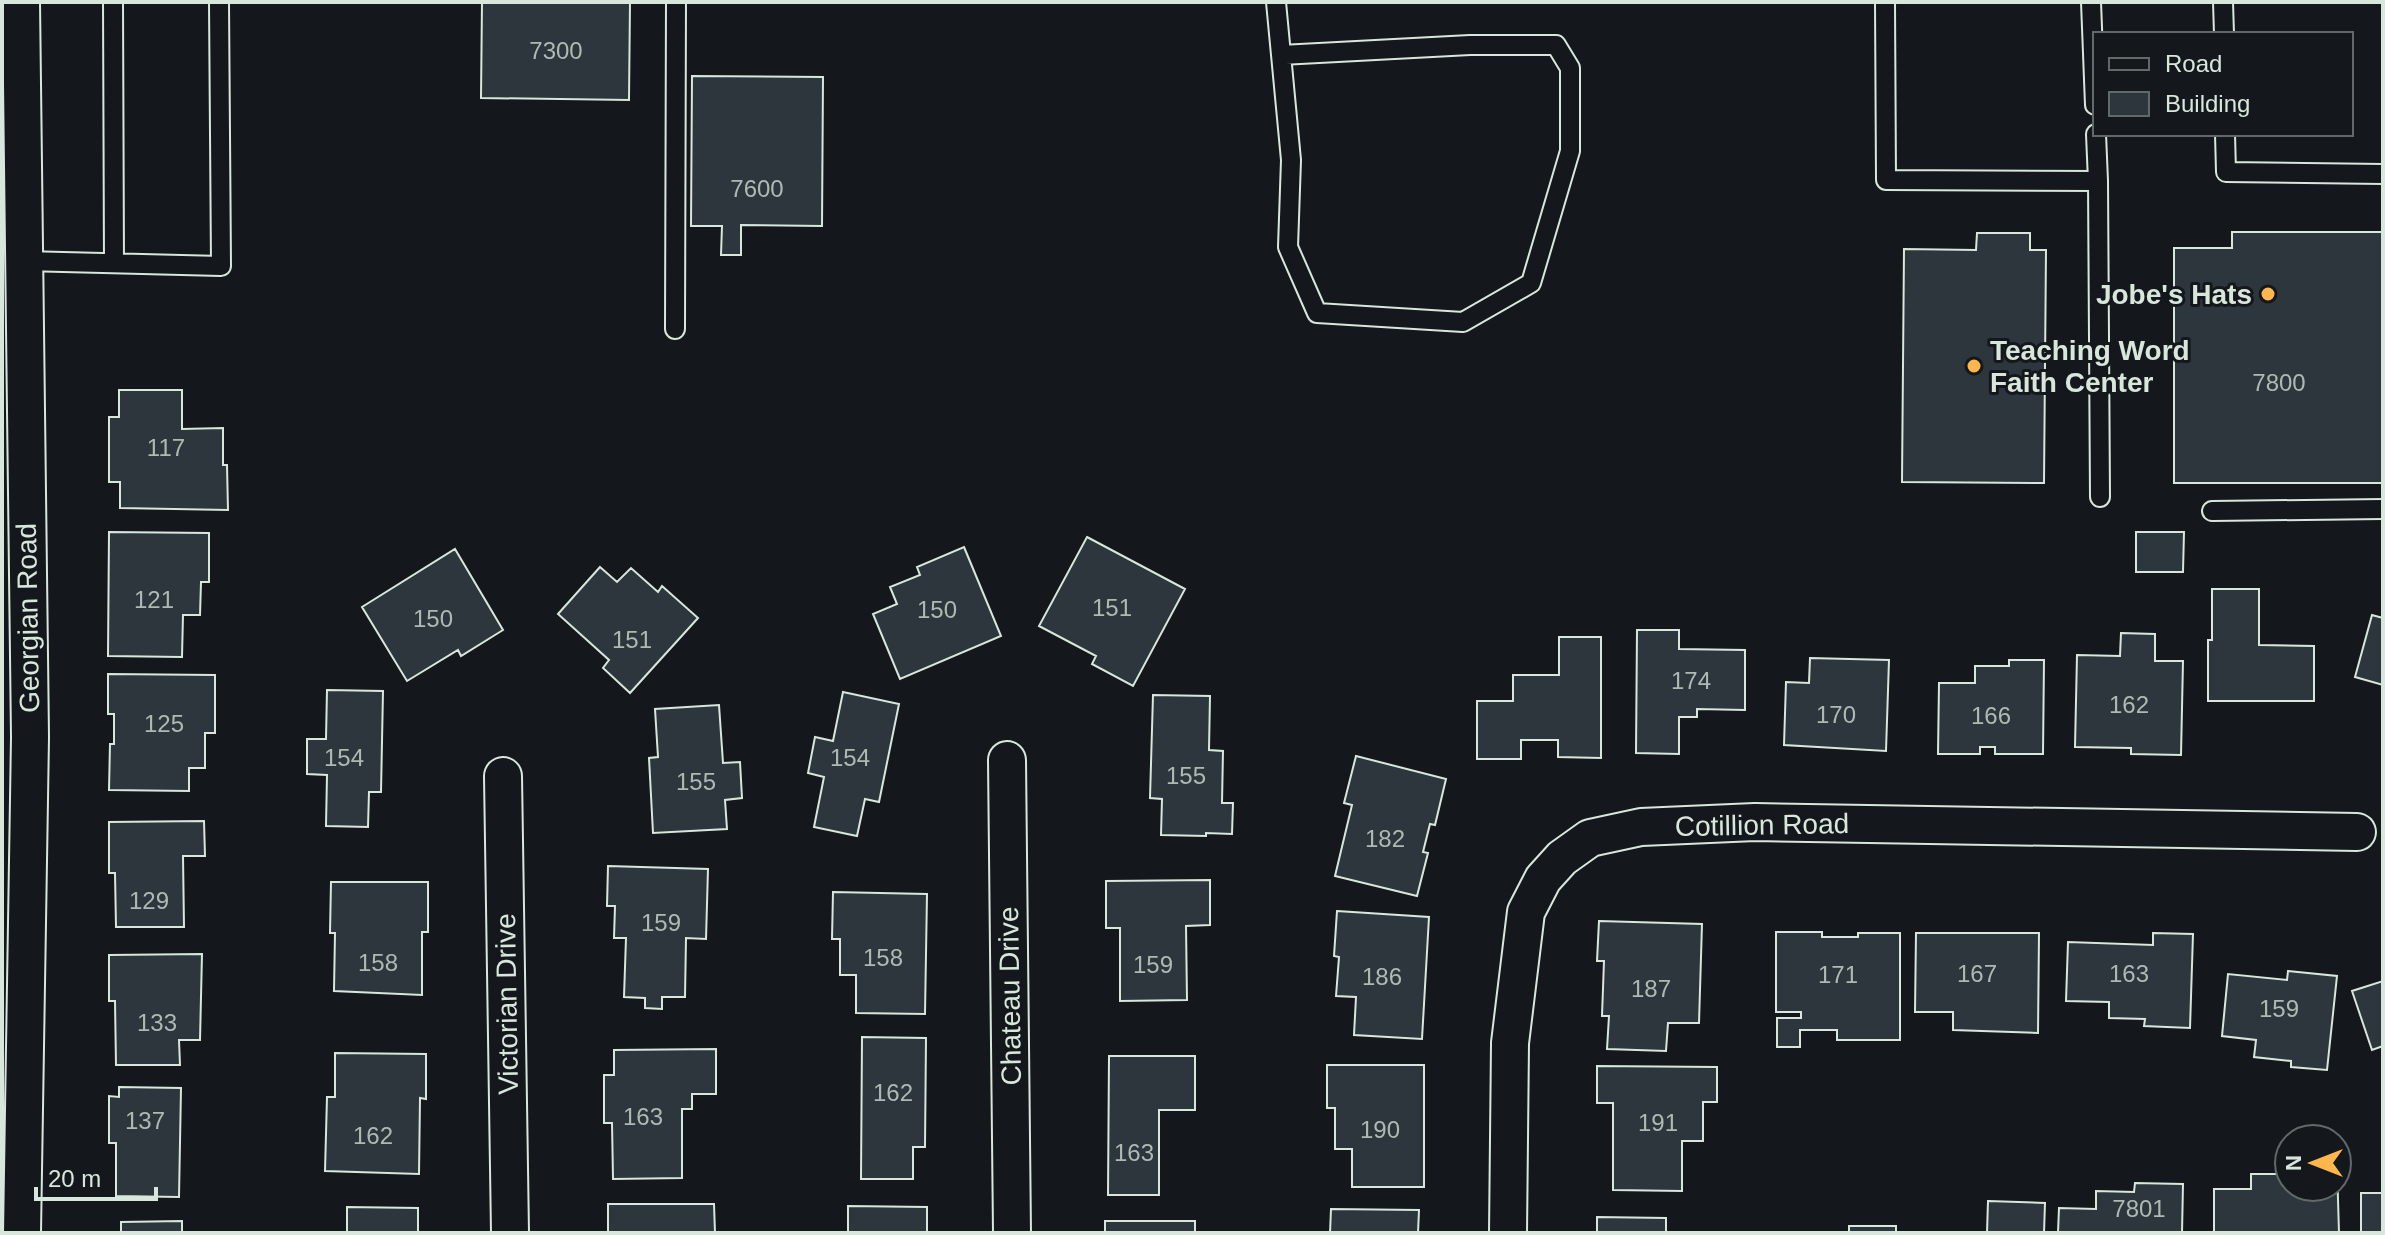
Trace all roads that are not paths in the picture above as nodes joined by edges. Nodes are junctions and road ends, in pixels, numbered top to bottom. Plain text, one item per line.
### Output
1 (21, 2) edge
2 (113, 2) edge
3 (219, 2) edge
4 (676, 2) edge
5 (1276, 2) edge
6 (1885, 2) edge
7 (2091, 2) edge
8 (2223, 2) edge
9 (2224, 32) edge
10 (12, 51) edge
11 (2093, 54) edge
12 (1281, 55) junction
13 (2096, 136) edge
14 (2225, 136) edge
15 (2383, 174) edge
16 (2098, 181) junction
17 (17, 240) edge
18 (114, 263) junction
19 (675, 329) dead end
20 (2100, 497) dead end
21 (2383, 509) edge
22 (2212, 511) dead end
23 (1007, 760) dead end
24 (503, 776) dead end
25 (2357, 832) dead end
26 (22, 1233) edge
27 (510, 1233) edge
28 (1012, 1233) edge
29 (1508, 1233) edge

1 - 10 street, Georgian Road
2 - 18 lane
3 - 18 lane
4 - 19 lane
5 - 12 lane
6 - 16 lane
7 - 11 lane
8 - 9 lane
10 - 17 street, Georgian Road
12 - 12 lane
13 - 16 lane
14 - 15 lane
16 - 20 lane
17 - 18 lane
17 - 26 street, Georgian Road
21 - 22 lane
23 - 28 street, Chateau Drive
24 - 27 street, Victorian Drive
25 - 29 street, Cotillion Road

